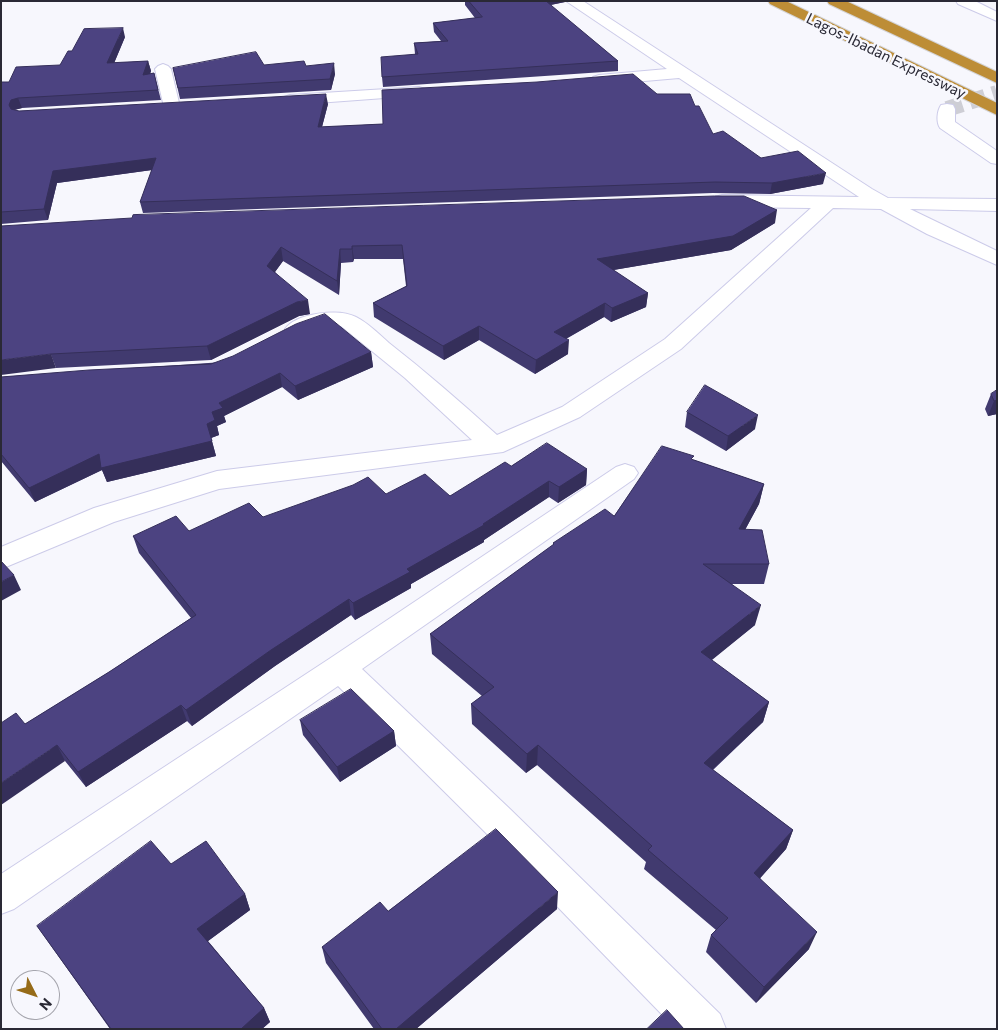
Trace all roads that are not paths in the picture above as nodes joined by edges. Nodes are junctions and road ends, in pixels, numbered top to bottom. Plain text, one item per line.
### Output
1 (573, 1) edge
2 (775, 1) edge
3 (834, 1) edge
4 (963, 1) edge
5 (997, 17) edge
6 (163, 69) dead end
7 (680, 73) junction
8 (997, 78) edge
9 (585, 81) edge
10 (431, 91) edge
11 (277, 101) edge
12 (191, 106) edge
13 (172, 107) junction
14 (154, 108) edge
15 (947, 110) dead end
16 (997, 110) edge
17 (997, 159) edge
18 (703, 201) edge
19 (827, 204) junction
20 (885, 204) junction
21 (997, 205) edge
22 (997, 259) edge
23 (276, 340) edge
24 (494, 446) junction
25 (625, 473) dead end
26 (1, 559) edge
27 (340, 668) junction
28 (1, 896) edge
29 (705, 1029) edge

1 - 7 street
2 - 16 highway, Lagos-Ibadan Expressway
3 - 8 highway, Lagos-Ibadan Expressway
4 - 5 street
6 - 13 street
7 - 9 street
7 - 20 street
10 - 11 street
12 - 13 street
13 - 14 street
15 - 17 street
18 - 19 street
19 - 20 street
19 - 24 street
20 - 21 street
20 - 22 street
23 - 24 street
24 - 26 street
25 - 27 street
27 - 28 street
27 - 29 street

